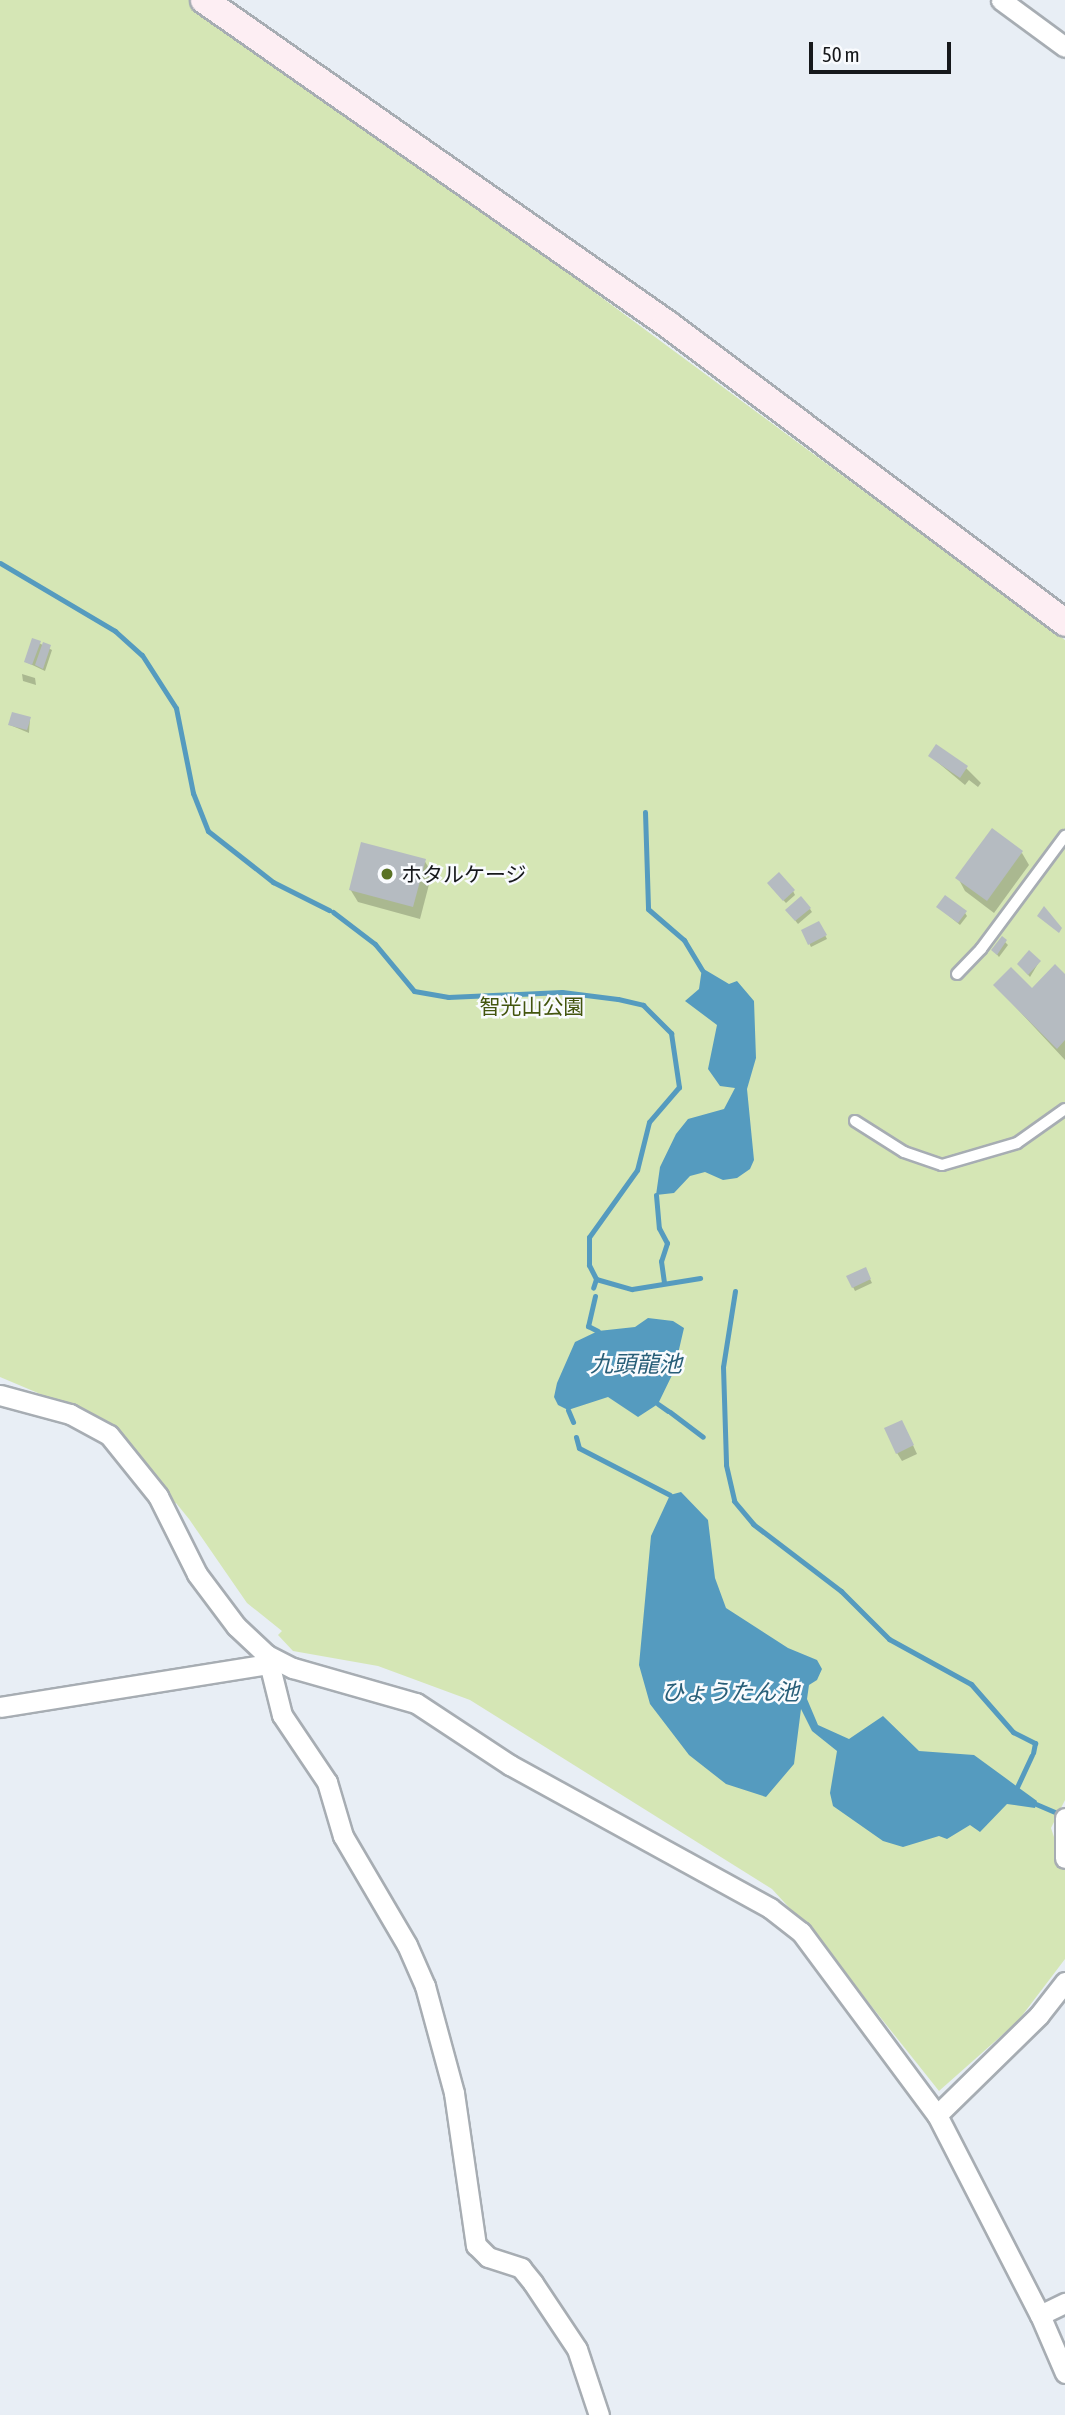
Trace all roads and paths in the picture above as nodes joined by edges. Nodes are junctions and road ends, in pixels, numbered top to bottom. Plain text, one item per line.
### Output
1 (204, 0) edge
2 (1001, 0) edge
3 (1062, 37) edge
4 (1065, 623) edge
5 (1065, 836) edge
6 (957, 974) dead end
7 (1065, 1109) edge
8 (855, 1121) dead end
9 (0, 1395) edge
10 (268, 1659) junction
11 (0, 1707) edge
12 (1065, 1819) edge
13 (1065, 1858) edge
14 (1065, 1982) edge
15 (937, 2115) junction
16 (1065, 2303) edge
17 (1040, 2315) junction
18 (1065, 2373) edge
19 (599, 2415) edge

1 - 4 street
2 - 3 street
5 - 6 lane
7 - 8 lane
9 - 10 street
10 - 11 street
10 - 15 street
10 - 19 street
12 - 13 street
14 - 15 street
15 - 17 street
16 - 17 street
17 - 18 street

